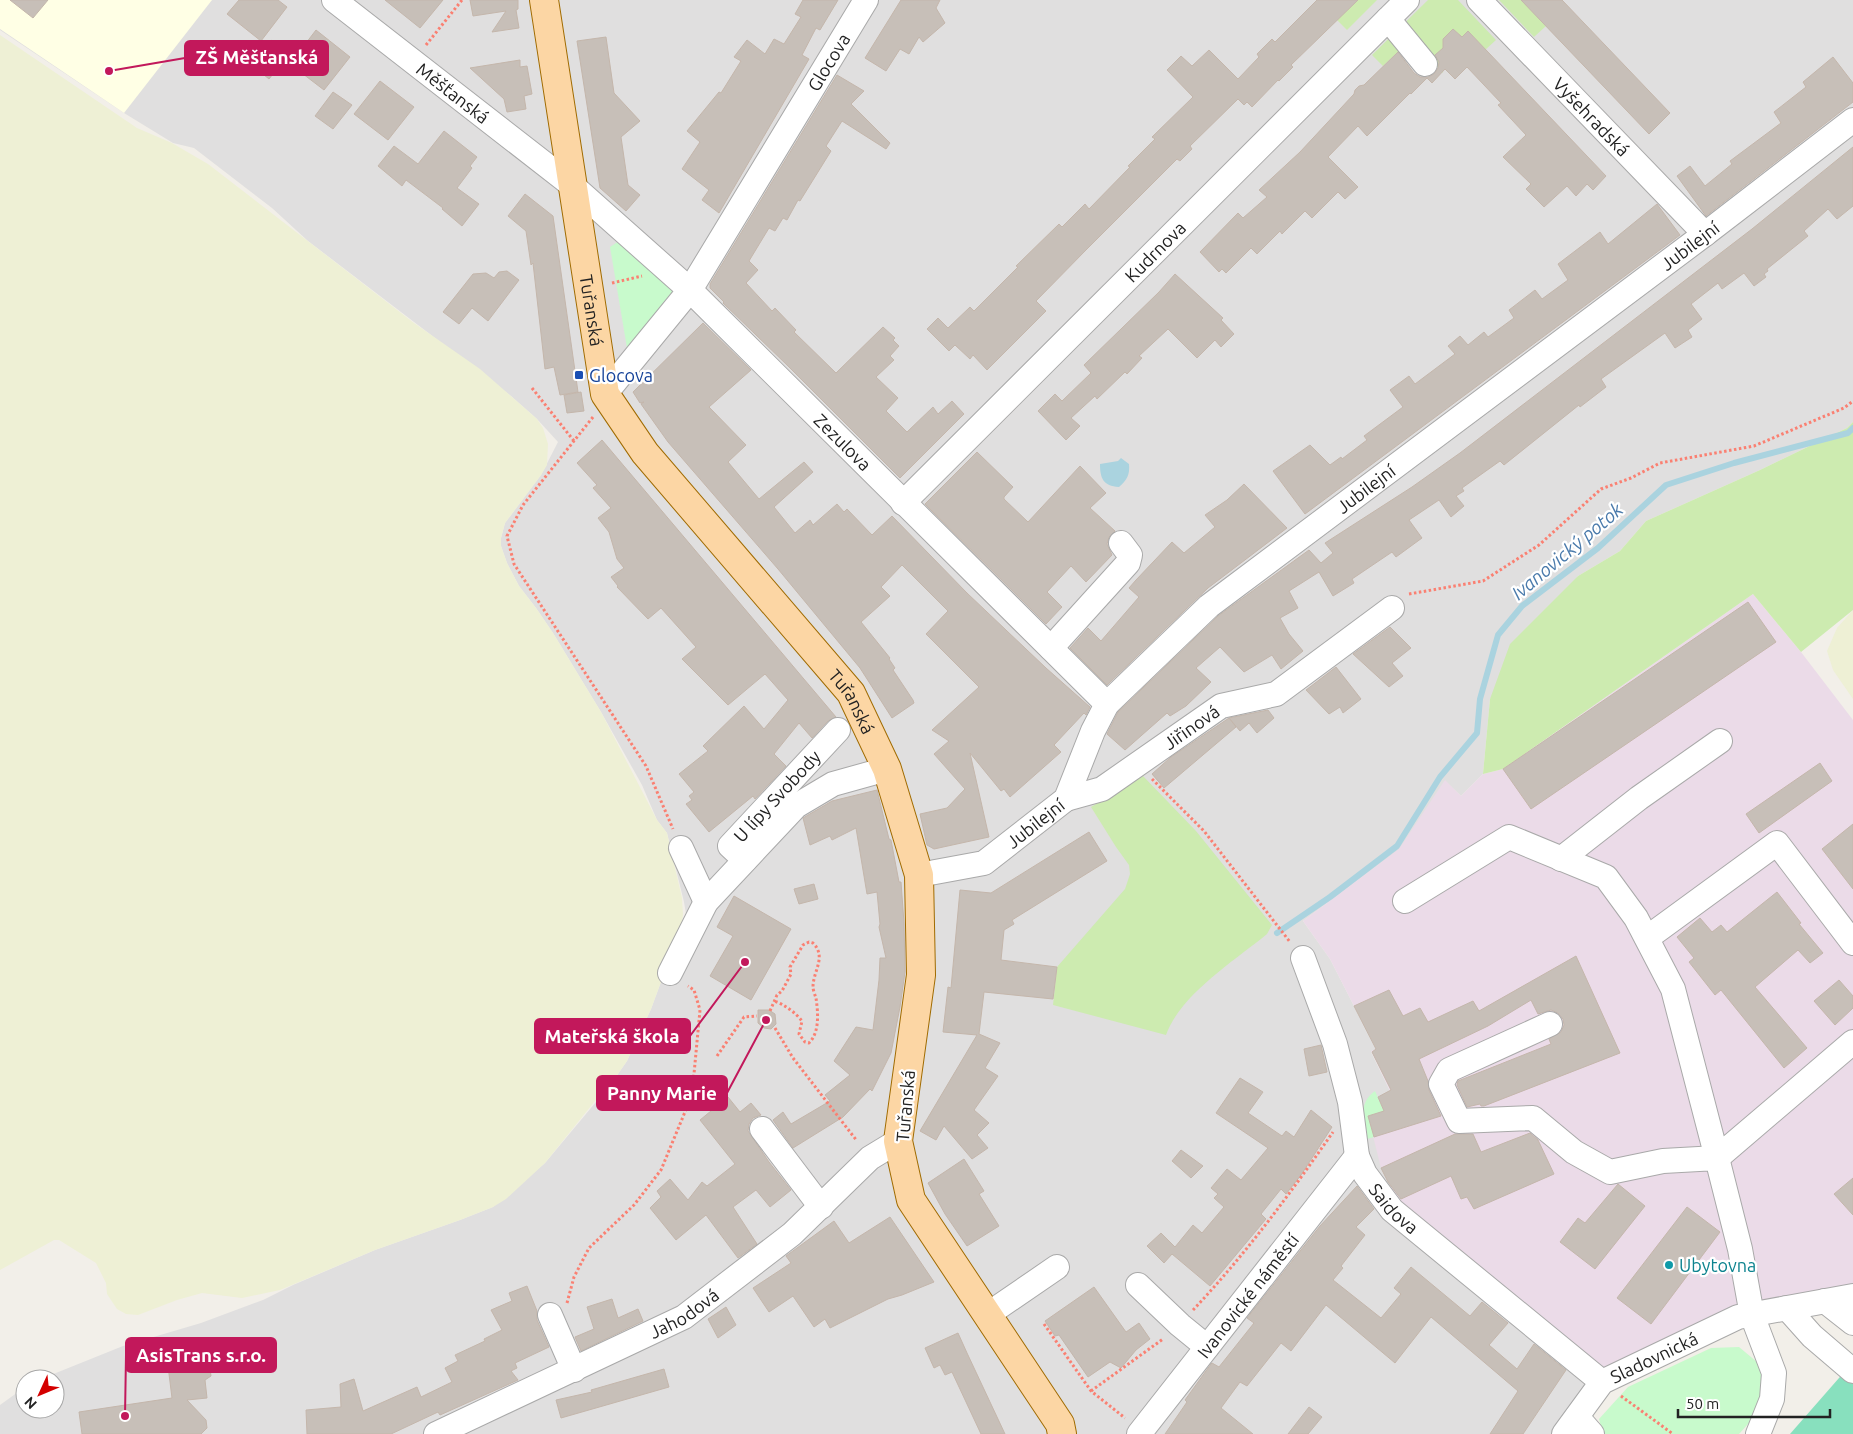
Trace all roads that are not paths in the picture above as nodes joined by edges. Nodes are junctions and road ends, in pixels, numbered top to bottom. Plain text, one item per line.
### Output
1 (334, 0) edge
2 (544, 0) edge
3 (866, 0) edge
4 (1406, 0) edge
5 (1479, 0) edge
6 (1388, 19) junction
7 (1425, 64) dead end
8 (1853, 120) edge
9 (573, 186) junction
10 (1705, 234) junction
11 (690, 290) junction
12 (605, 394) junction
13 (903, 503) junction
14 (1121, 543) dead end
15 (1392, 608) road end
16 (1051, 648) junction
17 (1107, 704) junction
18 (838, 730) dead end
19 (1720, 741) dead end
20 (887, 769) junction
21 (1066, 799) junction
22 (681, 848) road end
23 (1561, 859) junction
24 (745, 860) junction
25 (919, 875) junction
26 (1405, 901) dead end
27 (706, 902) junction
28 (1647, 938) junction
29 (1853, 943) edge
30 (1303, 958) road end
31 (670, 973) road end
32 (1550, 1024) dead end
33 (1853, 1042) edge
34 (762, 1129) dead end
35 (898, 1140) junction
36 (1357, 1156) junction
37 (1717, 1158) junction
38 (821, 1207) junction
39 (1057, 1267) dead end
40 (1138, 1285) dead end
41 (1853, 1296) edge
42 (1825, 1301) junction
43 (1787, 1308) junction
44 (987, 1315) junction
45 (1745, 1316) junction
46 (1853, 1323) edge
47 (555, 1325) road end
48 (1207, 1347) junction
49 (574, 1370) junction
50 (1853, 1370) edge
51 (1602, 1382) junction
52 (469, 1428) edge
53 (1578, 1428) edge
54 (1140, 1433) edge
55 (436, 1434) edge
56 (1062, 1434) edge
57 (1758, 1434) edge

1 - 9 street, Měšťanská
2 - 9 main road, Tuřanská
3 - 11 street, Glocova
4 - 6 street, Kudrnova
5 - 10 street, Vyšehradská
6 - 7 street
6 - 13 street, Kudrnova
8 - 10 street, Jubilejní
9 - 11 street, Zezulova
9 - 12 main road, Tuřanská
10 - 17 street, Jubilejní
11 - 12 street, Glocova
11 - 13 street, Zezulova
12 - 20 main road, Tuřanská
13 - 16 street, Zezulova
14 - 16 street
15 - 21 street, Jiřinová
16 - 17 street, Zezulova
17 - 21 street, Jubilejní
18 - 24 street, U lípy Svobody
19 - 23 street
20 - 24 street, U lípy Svobody
20 - 25 main road, Tuřanská
21 - 25 street, Jubilejní
22 - 27 street
23 - 26 street
23 - 28 street
24 - 27 street, U lípy Svobody
25 - 35 main road, Tuřanská
27 - 31 street, U lípy Svobody
28 - 29 street
28 - 37 street
30 - 36 street, Saidova
32 - 37 street
33 - 37 street
34 - 38 street
35 - 38 street, Jahodová
35 - 44 main road, Tuřanská
36 - 48 street, Ivanovické náměstí
36 - 51 street, Saidova
37 - 45 street
38 - 49 street, Jahodová
39 - 44 street
40 - 48 street
41 - 42 street, Sladovnická
42 - 43 street, Sladovnická
42 - 46 street
43 - 45 street, Sladovnická
43 - 50 street
44 - 56 main road, Tuřanská
45 - 51 street, Sladovnická
45 - 57 street
47 - 49 street
48 - 54 street, Ivanovické náměstí
49 - 52 street, Jahodová
51 - 53 street, Sladovnická
52 - 55 street, Jahodová

